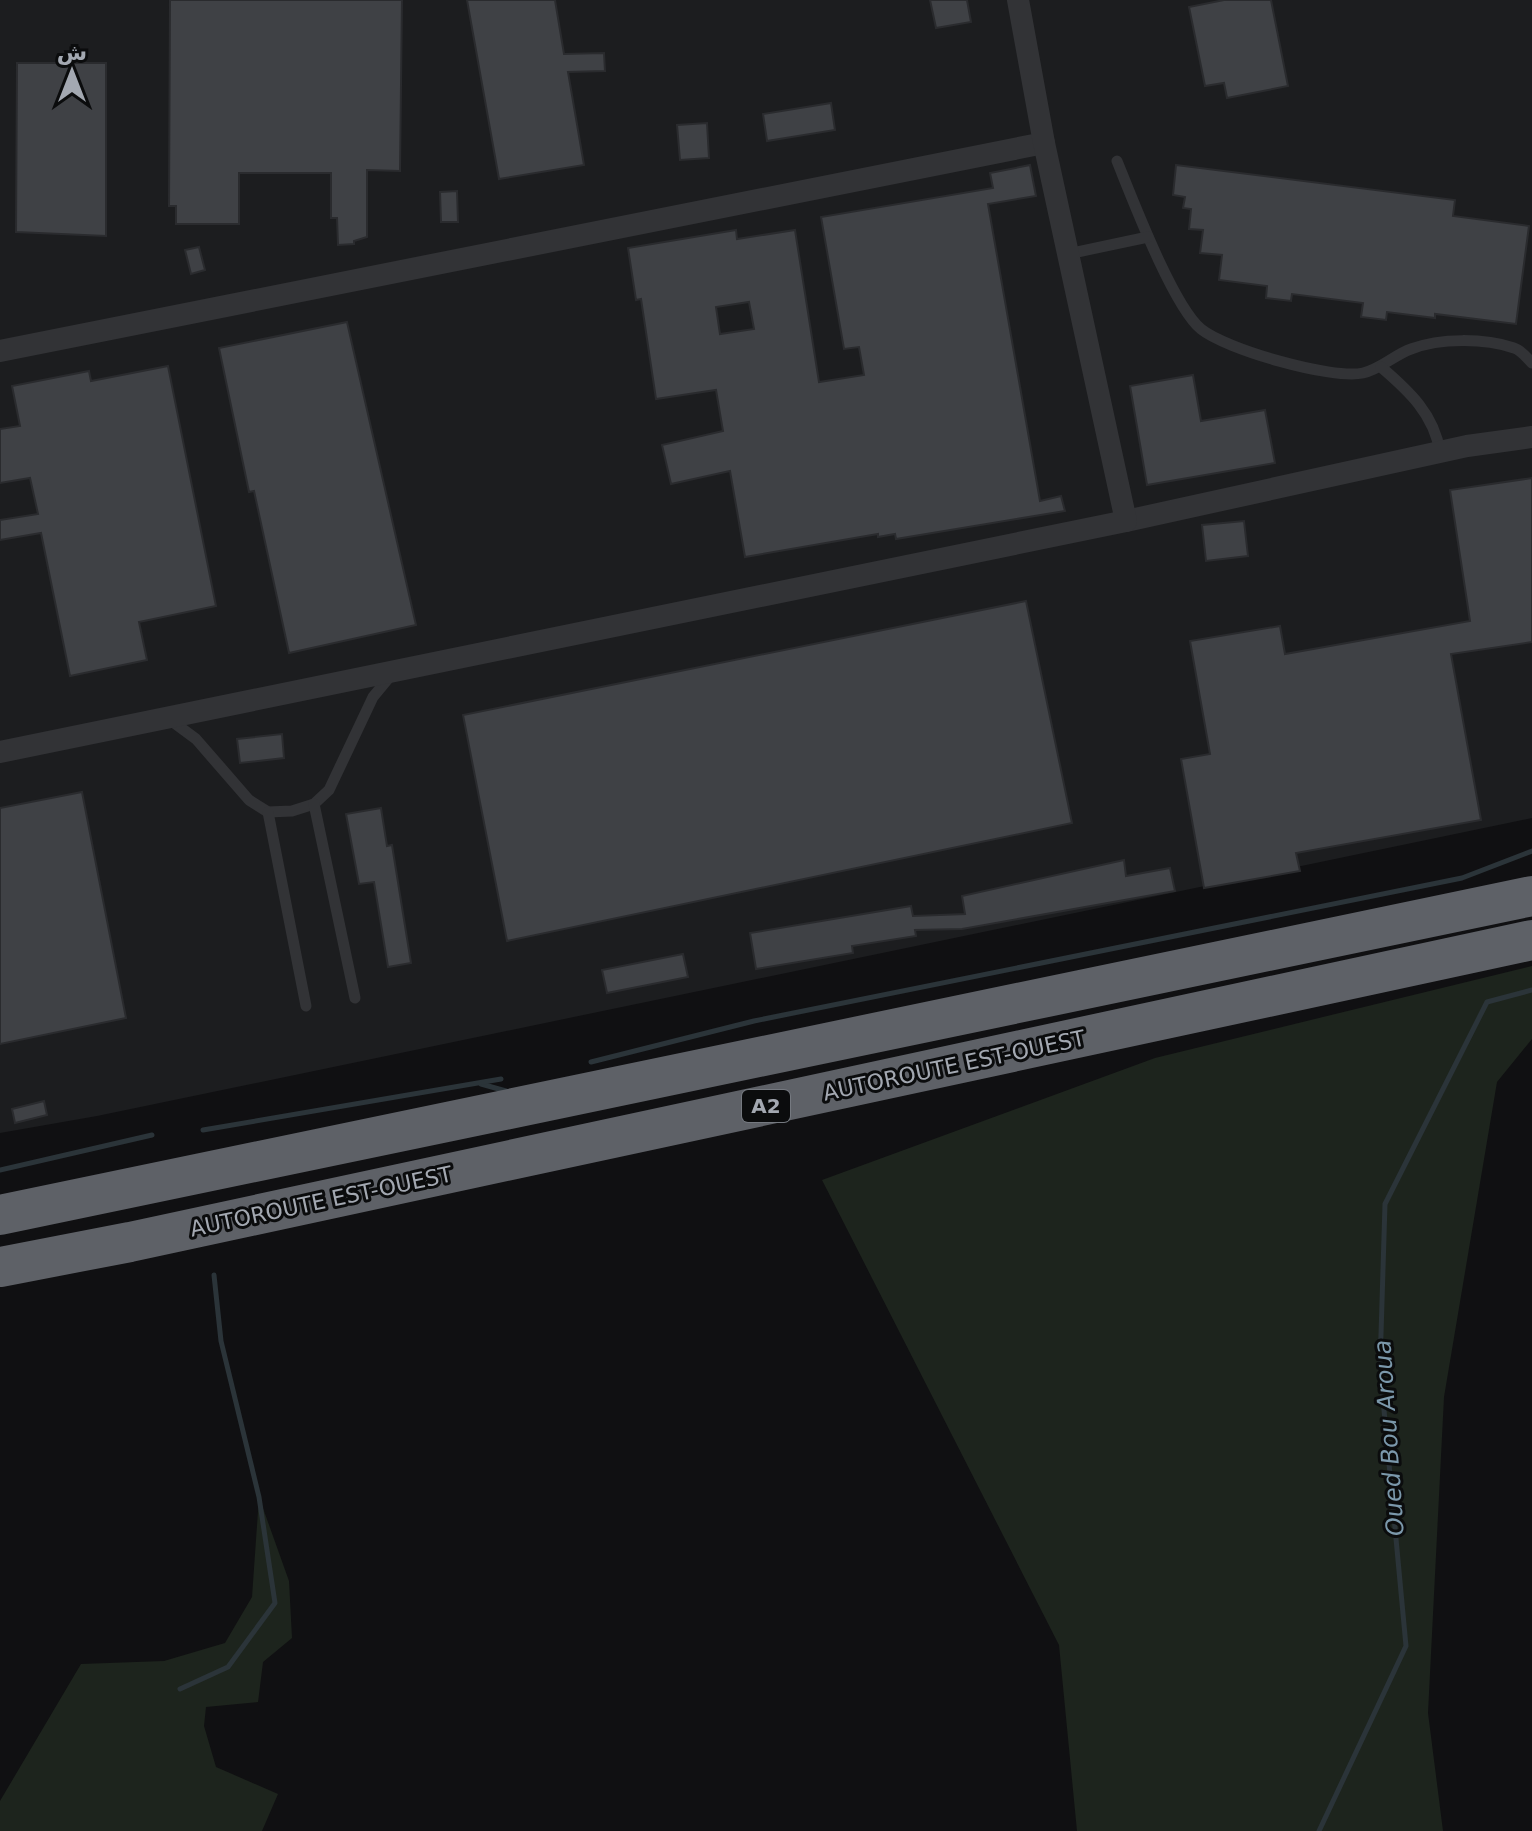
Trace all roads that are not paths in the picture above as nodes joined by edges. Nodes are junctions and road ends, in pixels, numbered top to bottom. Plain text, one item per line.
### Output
1 (1018, 0) edge
2 (1044, 143) junction
3 (1117, 161) dead end
4 (1148, 237) junction
5 (1068, 254) junction
6 (0, 351) edge
7 (1532, 363) edge
8 (1381, 367) junction
9 (1532, 437) edge
10 (1440, 452) junction
11 (1126, 521) junction
12 (392, 674) junction
13 (168, 719) junction
14 (0, 752) edge
15 (314, 804) junction
16 (268, 812) junction
17 (1532, 896) edge
18 (1532, 940) edge
19 (355, 998) dead end
20 (306, 1006) dead end
21 (0, 1215) edge
22 (0, 1267) edge

1 - 2 street
2 - 5 street
2 - 6 street
3 - 4 lane
4 - 5 lane
4 - 8 lane
5 - 11 street
7 - 8 lane
8 - 10 lane
9 - 10 street
10 - 11 street
11 - 12 street
12 - 13 street
12 - 15 lane
13 - 14 street
13 - 16 lane
15 - 16 lane
15 - 19 lane
16 - 20 lane
17 - 21 highway, AUTOROUTE EST-OUEST / A2
18 - 22 highway, AUTOROUTE EST-OUEST / A2

